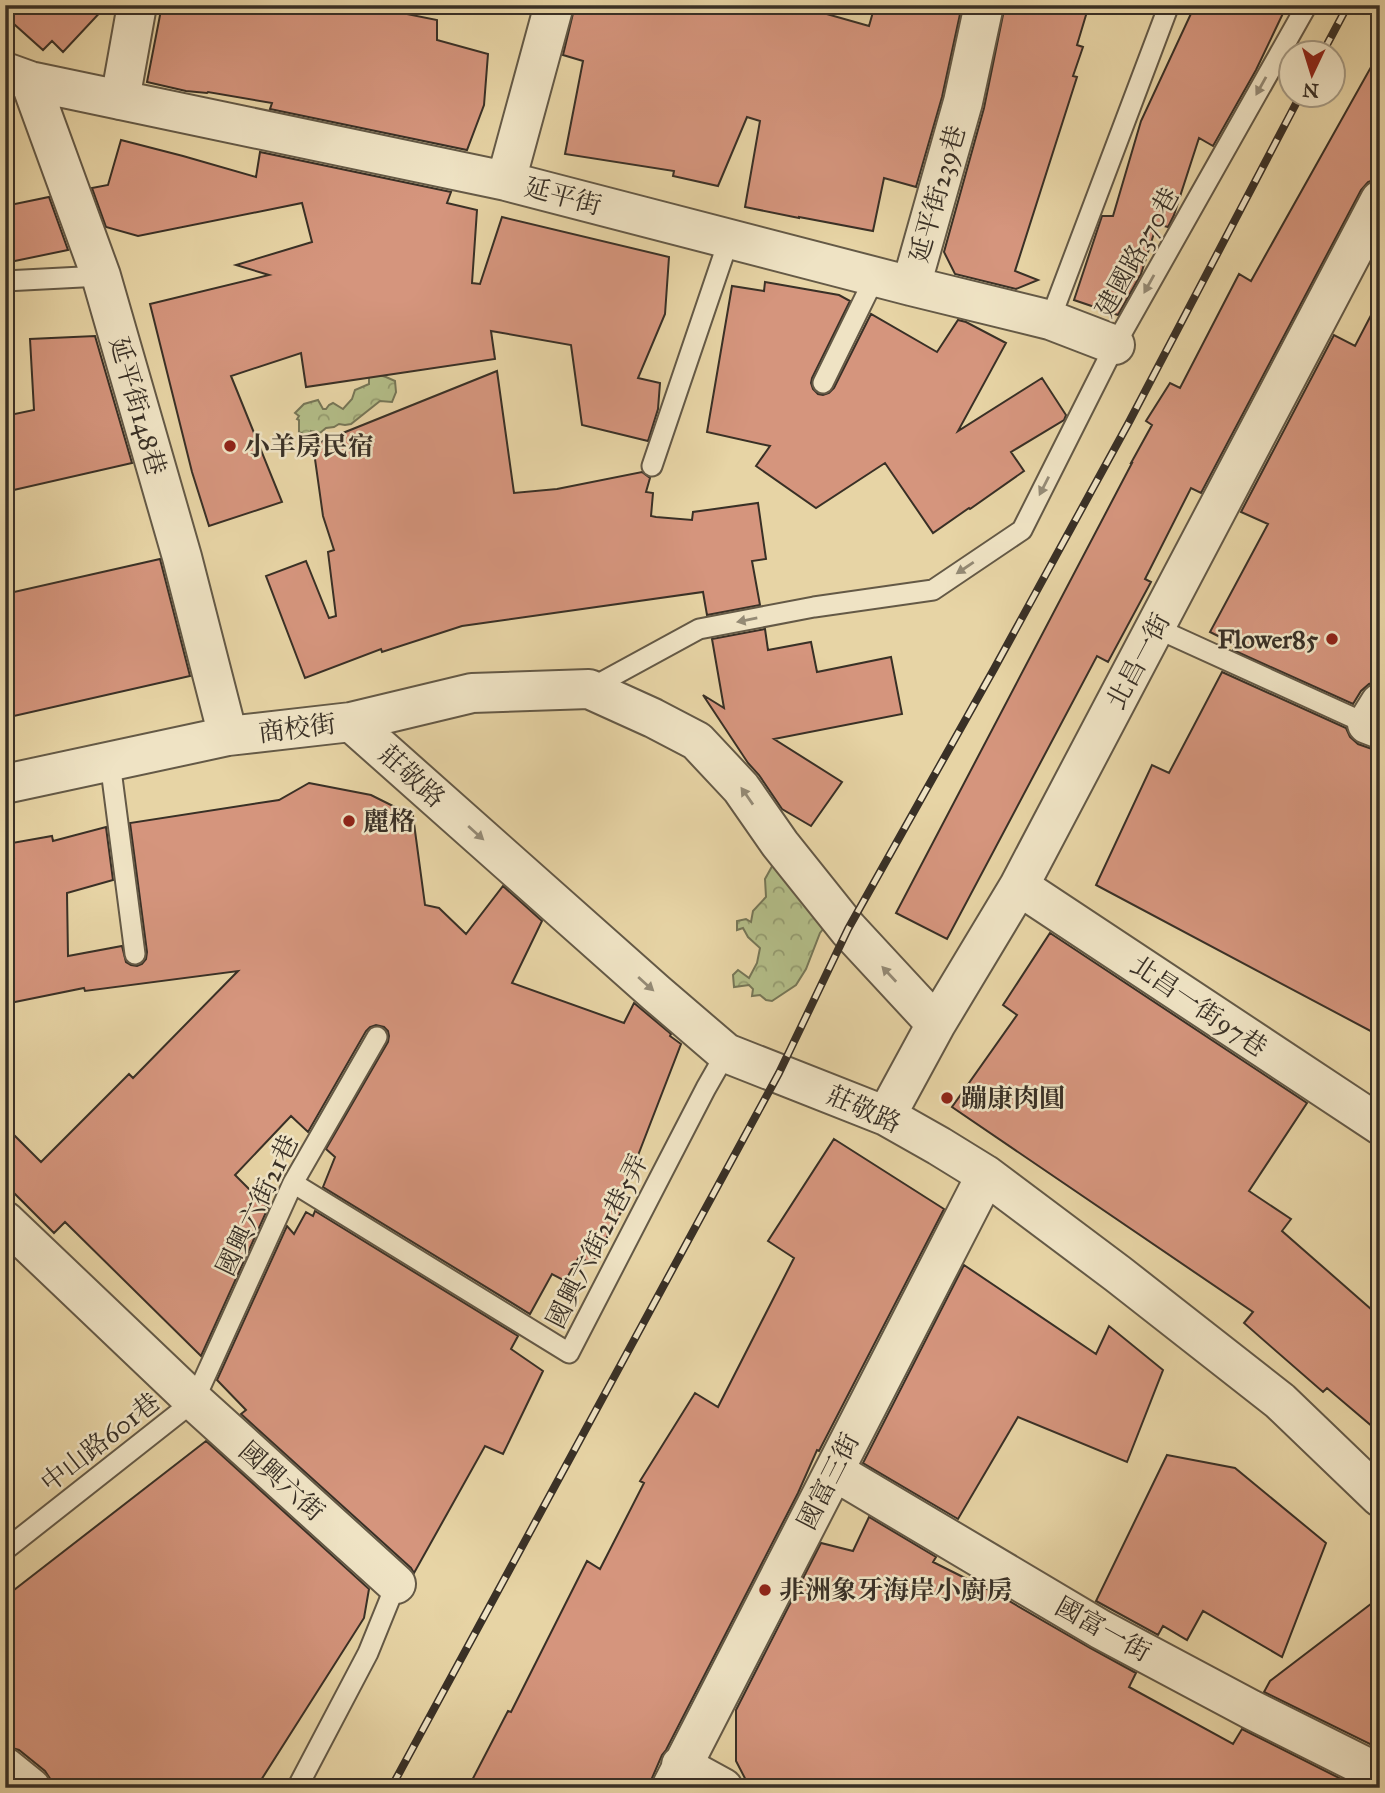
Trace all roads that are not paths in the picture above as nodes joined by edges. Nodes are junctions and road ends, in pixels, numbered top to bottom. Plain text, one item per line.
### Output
1 (137, 5) edge
2 (554, 5) edge
3 (1168, 5) edge
4 (1307, 5) edge
5 (977, 7) edge
6 (18, 77) edge
7 (120, 100) junction
8 (506, 181) junction
9 (1380, 200) edge
10 (729, 239) junction
11 (101, 276) junction
12 (875, 277) junction
13 (5, 281) edge
14 (911, 286) junction
15 (1050, 320) junction
16 (1115, 345) junction
17 (823, 383) dead end
18 (652, 466) dead end
19 (1156, 628) junction
20 (589, 689) junction
21 (1376, 719) edge
22 (351, 722) junction
23 (228, 736) junction
24 (110, 762) junction
25 (5, 784) edge
26 (1019, 886) junction
27 (135, 954) dead end
28 (936, 1024) junction
29 (377, 1037) dead end
30 (726, 1053) junction
31 (886, 1116) junction
32 (1380, 1125) edge
33 (986, 1175) junction
34 (293, 1183) junction
35 (5, 1221) edge
36 (194, 1401) junction
37 (834, 1471) junction
38 (1380, 1497) edge
39 (5, 1550) edge
40 (396, 1584) joint
41 (5, 1767) edge
42 (1380, 1774) edge
43 (676, 1777) edge
44 (31, 1788) edge
45 (297, 1788) edge
46 (723, 1788) edge

1 - 7 street
2 - 8 street
3 - 15 lane
4 -> 16 lane, 建國路370巷
5 - 14 street, 延平街239巷
6 - 7 street, 延平街
6 - 11 street, 延平街148巷
7 - 8 street, 延平街
8 - 10 street, 延平街
9 - 19 street, 北昌一街
10 - 12 street, 延平街
10 - 18 lane
11 - 13 lane
11 - 23 street, 延平街148巷
12 - 14 street, 延平街
12 - 17 lane
14 - 15 street, 延平街
15 - 16 street, 延平街
16 -> 20 lane, 建國路370巷
19 - 21 lane
19 - 26 street, 北昌一街
20 - 22 street, 商校街
28 -> 20 street
22 - 23 street, 商校街
22 -> 30 street, 莊敬路
23 - 24 street, 商校街
24 - 25 street, 商校街
24 - 27 lane
26 - 28 street, 北昌一街
26 - 32 street, 北昌一街97巷
28 - 31 street, 北昌一街
29 - 34 lane, 國興六街21巷
30 - 31 street, 莊敬路
30 - 34 lane, 國興六街21巷5弄
31 - 33 street, 莊敬路
33 - 37 street, 國富三街
33 - 38 street, 莊敬路
34 - 36 lane, 國興六街21巷
35 - 36 street, 國興六街
36 - 39 lane, 中山路601巷
36 - 40 street, 國興六街
37 - 42 street, 國富一街
37 - 43 street, 國富三街
40 - 45 lane, 國興六街
41 - 44 street
43 - 46 street

